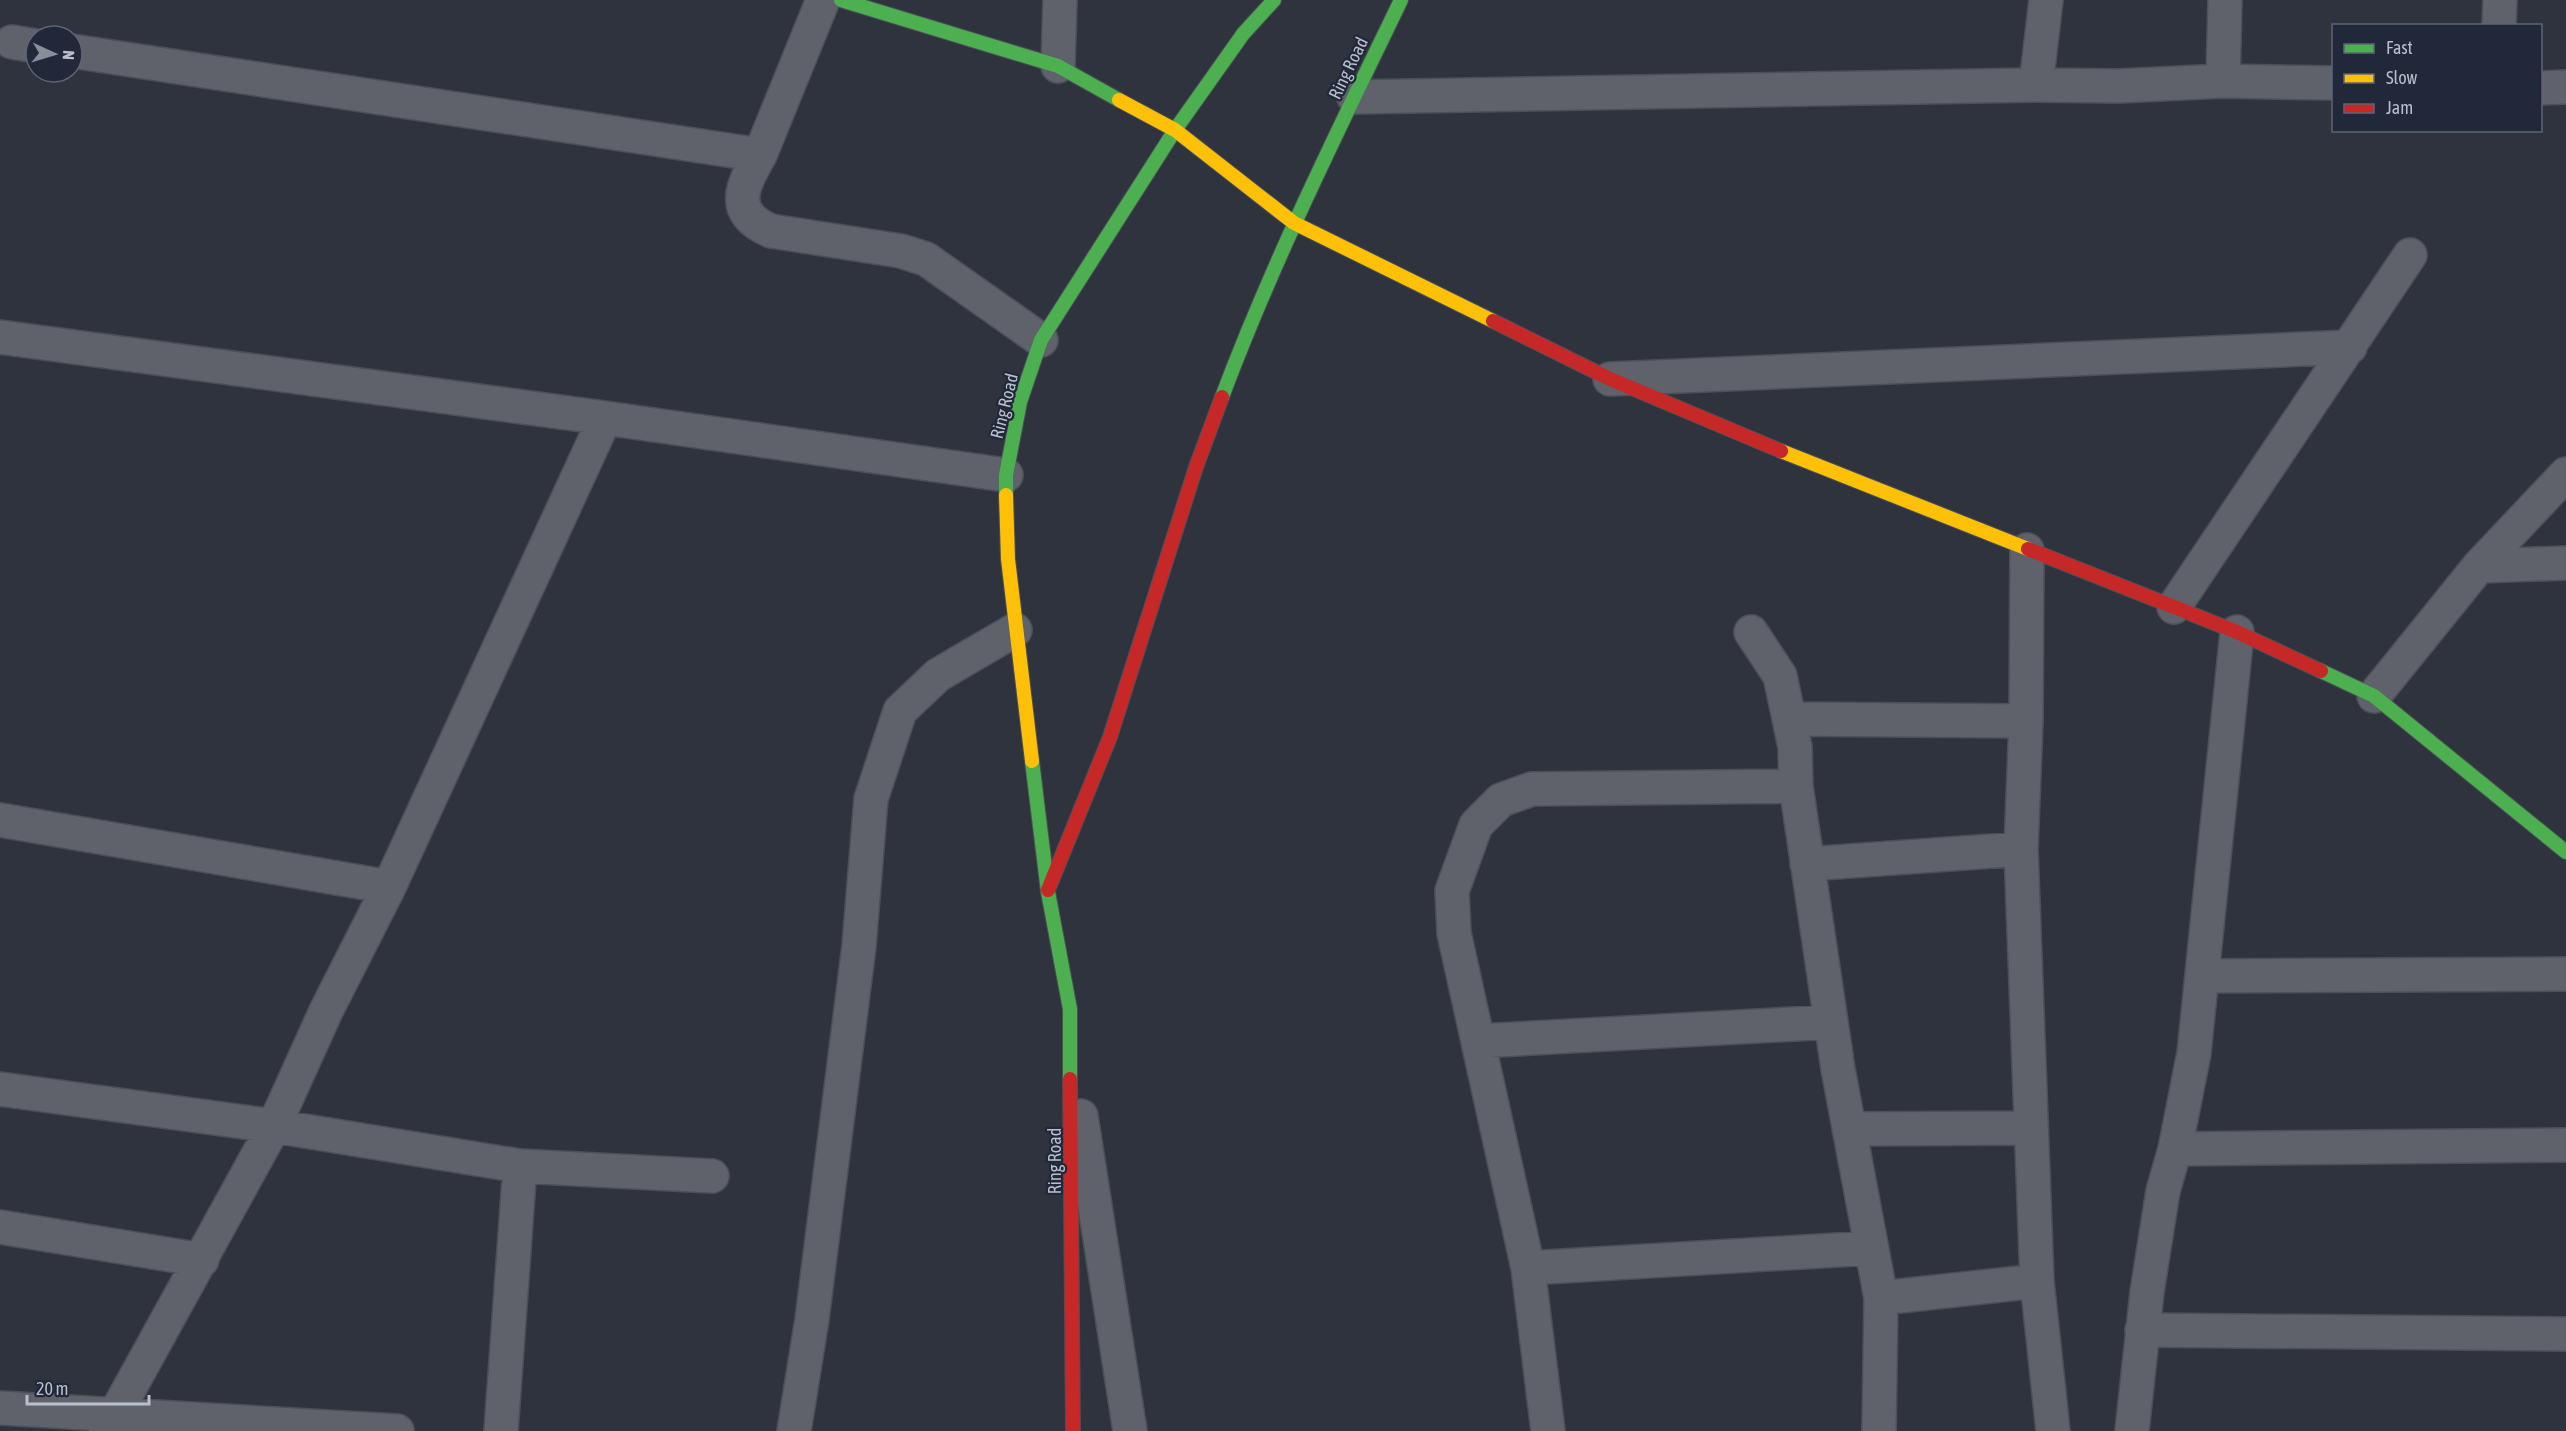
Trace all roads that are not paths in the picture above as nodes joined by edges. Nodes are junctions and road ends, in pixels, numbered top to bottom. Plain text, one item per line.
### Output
1 (823, 0) edge
2 (1059, 0) edge
3 (1274, 0) edge
4 (1401, 0) edge
5 (2046, 0) edge
6 (2225, 0) edge
7 (2500, 0) edge
8 (856, 2) edge
9 (2499, 24) edge
10 (84, 53) edge
11 (1058, 66) junction
12 (2223, 81) junction
13 (2332, 84) edge
14 (2036, 85) junction
15 (2542, 87) edge
16 (2566, 87) edge
17 (1354, 97) junction
18 (1175, 130) junction
19 (760, 155) junction
20 (1294, 223) junction
21 (2410, 255) dead end
22 (0, 337) edge
23 (1041, 340) junction
24 (2350, 347) junction
25 (1610, 380) junction
26 (605, 418) junction
27 (2566, 474) edge
28 (1006, 475) junction
29 (2027, 550) junction
30 (2566, 563) edge
31 (2479, 566) junction
32 (2174, 607) junction
33 (1015, 630) junction
34 (1751, 632) dead end
35 (2237, 632) junction
36 (2374, 696) junction
37 (1789, 719) junction
38 (2026, 721) junction
39 (1796, 786) junction
40 (0, 820) edge
41 (2021, 849) junction
42 (2566, 852) edge
43 (1808, 864) junction
44 (389, 887) junction
45 (1048, 892) junction
46 (2566, 974) edge
47 (2204, 976) junction
48 (1831, 1022) junction
49 (1479, 1041) junction
50 (1071, 1051) junction
51 (0, 1089) edge
52 (274, 1126) junction
53 (2031, 1128) junction
54 (1849, 1129) junction
55 (2566, 1145) edge
56 (2175, 1149) junction
57 (520, 1166) junction
58 (712, 1176) dead end
59 (0, 1227) edge
60 (1871, 1248) junction
61 (202, 1260) junction
62 (1528, 1268) junction
63 (2037, 1281) junction
64 (1881, 1298) junction
65 (2142, 1330) junction
66 (2566, 1334) edge
67 (0, 1408) edge
68 (110, 1422) edge
69 (397, 1431) edge
70 (501, 1431) edge
71 (794, 1431) edge
72 (1073, 1431) edge
73 (1130, 1431) edge
74 (1548, 1431) edge
75 (1879, 1431) edge
76 (2053, 1431) edge
77 (2132, 1431) edge

1 - 19 street
2 - 11 street
3 - 18 main road, Ring Road
4 - 17 main road, Ring Road
5 - 14 street
6 - 12 street
7 - 9 street
8 - 11 main road
10 - 19 street
11 - 18 main road
12 - 13 street
12 - 14 street
14 - 17 street
15 - 16 street
17 - 20 main road, Ring Road
18 - 20 main road
18 - 23 main road, Ring Road
19 - 23 street
20 - 25 main road
20 - 45 main road, Ring Road
21 - 24 street
22 - 26 street
23 - 28 main road, Ring Road
24 - 25 street
24 - 32 street
25 - 29 main road
26 - 28 street
26 - 44 street
27 - 31 street
28 - 33 main road, Ring Road
29 - 32 main road
29 - 38 street
30 - 31 street
31 - 36 street
32 - 35 main road
33 - 45 main road, Ring Road
33 - 71 street
34 - 37 street
35 - 36 main road
35 - 47 street
36 - 42 main road
37 - 38 street
37 - 39 street
38 - 41 street
39 - 43 street
39 - 49 street
40 - 44 street
41 - 43 street
41 - 53 street
43 - 48 street
44 - 52 street
45 - 50 main road, Ring Road
46 - 47 street
47 - 56 street
48 - 49 street
48 - 54 street
49 - 62 street
50 - 72 main road, Ring Road
50 - 73 street
51 - 52 street
52 - 57 street
52 - 61 street
53 - 54 street
53 - 63 street
54 - 60 street
55 - 56 street
56 - 65 street
57 - 58 street
57 - 70 street
59 - 61 street
60 - 62 street
60 - 64 street
61 - 68 street
62 - 74 street
63 - 64 street
63 - 76 street
64 - 75 street
65 - 66 street
65 - 77 street
67 - 68 street
68 - 69 street

